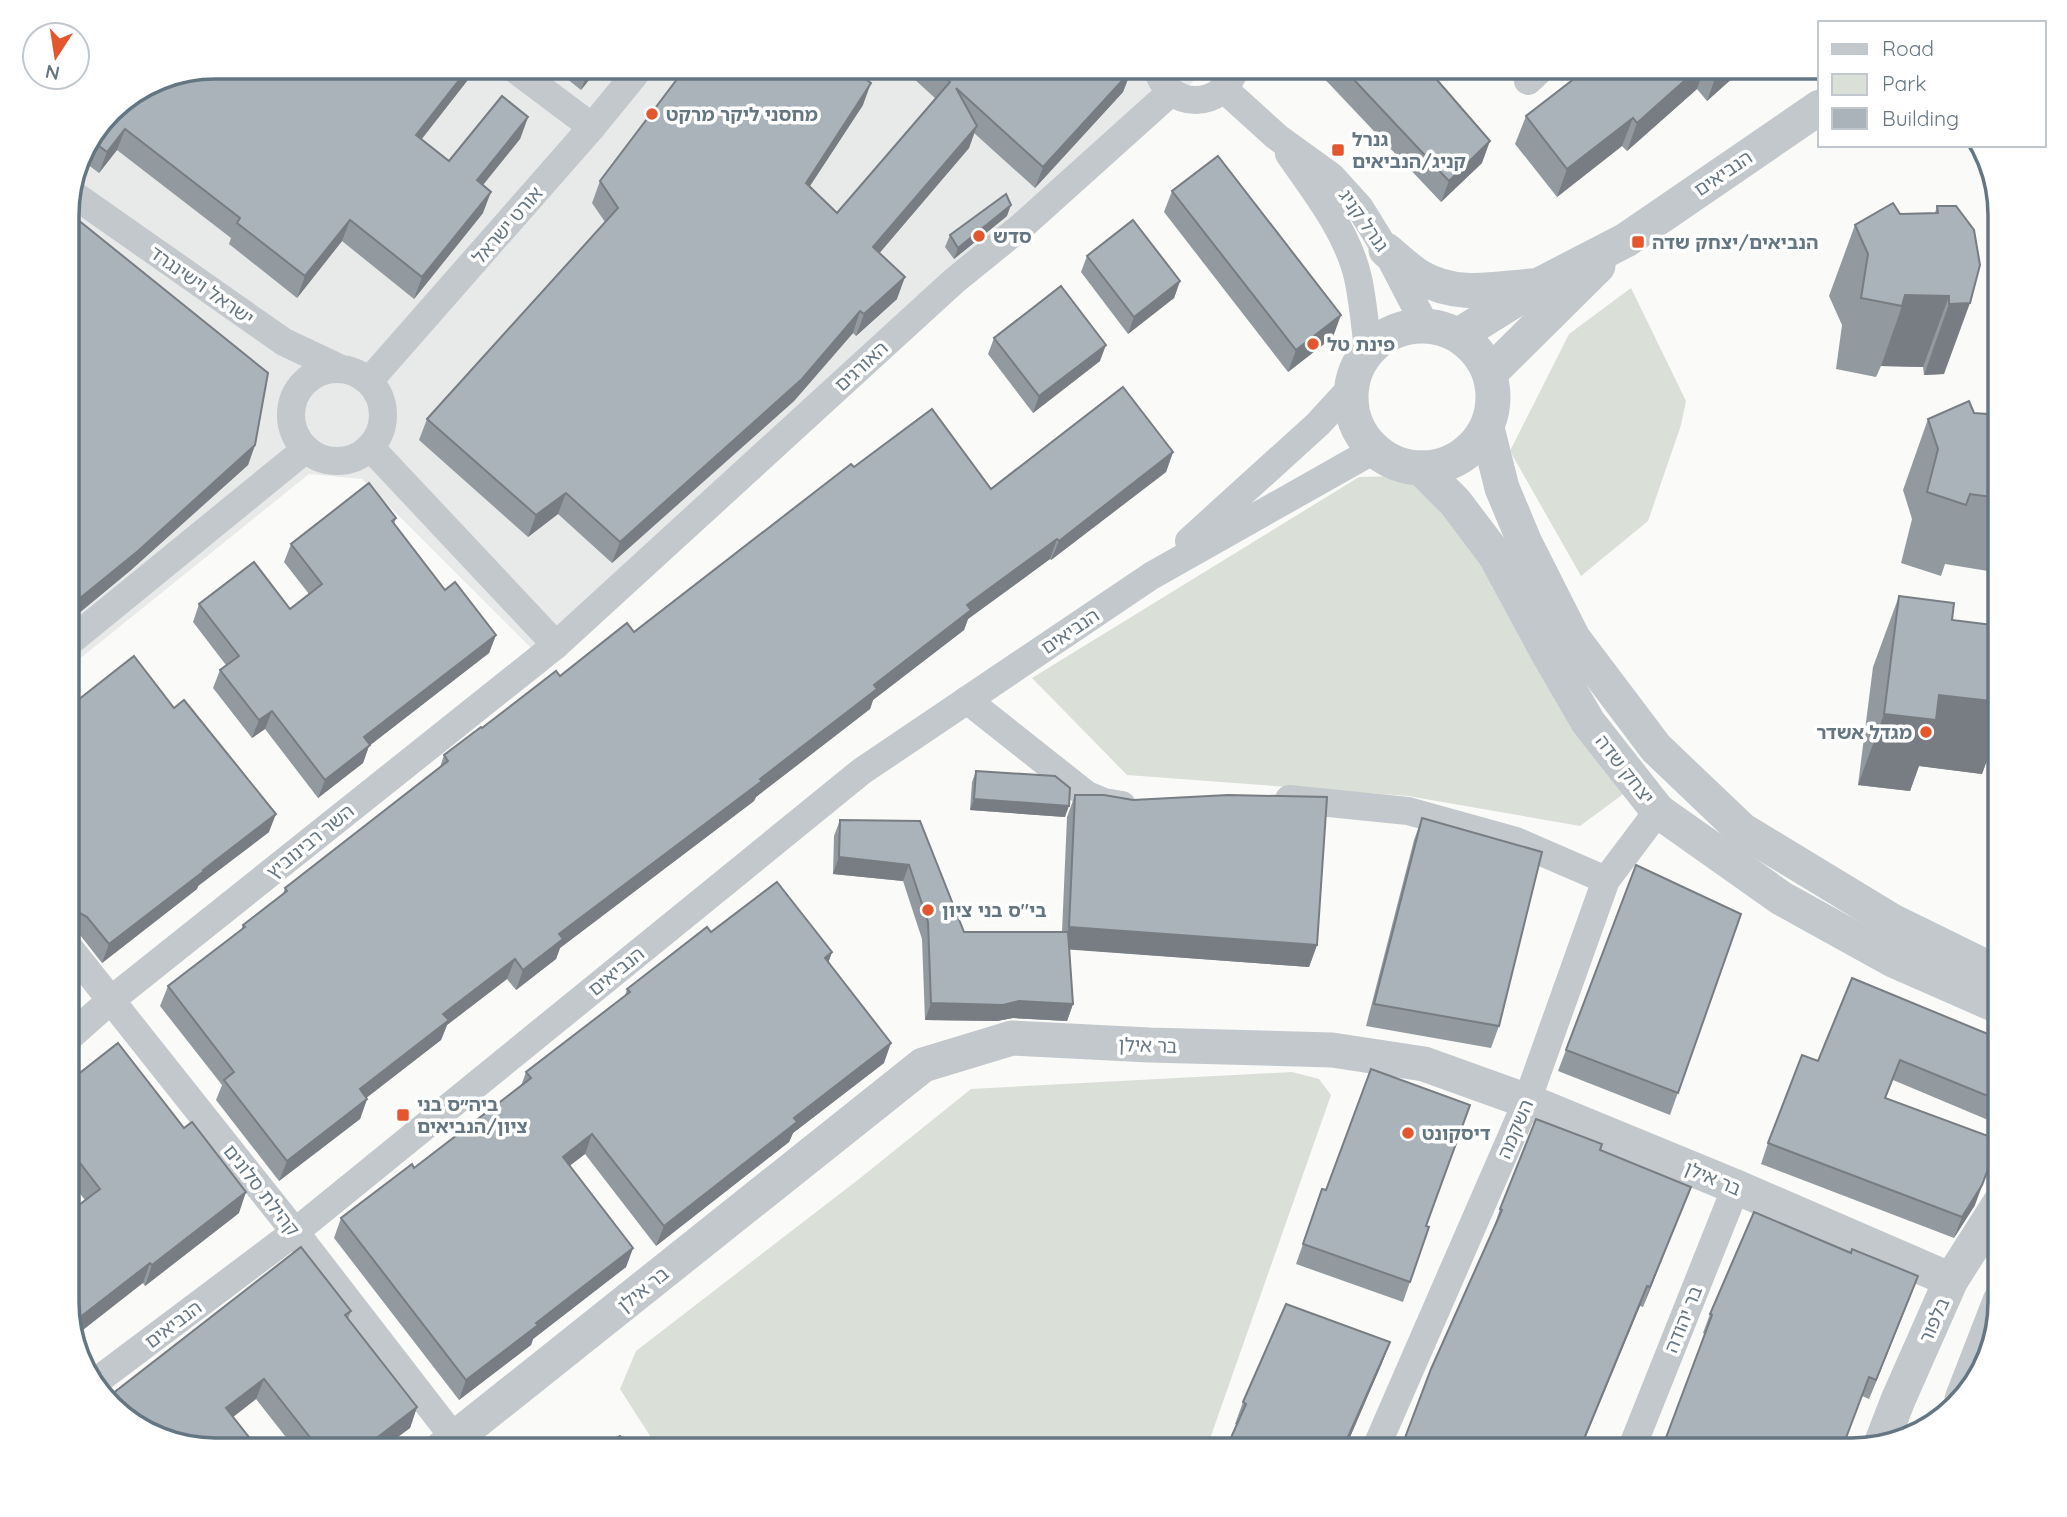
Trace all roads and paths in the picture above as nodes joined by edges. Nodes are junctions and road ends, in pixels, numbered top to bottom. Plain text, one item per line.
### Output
1 (529, 79) edge
2 (631, 79) edge
3 (1162, 79) edge
4 (1228, 79) edge
5 (1230, 79) edge
6 (1171, 92) junction
7 (1818, 108) edge
8 (592, 127) junction
9 (1277, 137) junction
10 (80, 199) edge
11 (1626, 240) junction
12 (1386, 250) junction
13 (1539, 285) junction
14 (1425, 325) junction
15 (1459, 335) junction
16 (1368, 349) junction
17 (339, 368) junction
18 (1490, 373) junction
19 (369, 381) junction
20 (1351, 388) junction
21 (1487, 428) junction
22 (370, 447) junction
23 (306, 449) junction
24 (1374, 450) junction
25 (1421, 468) junction
26 (1151, 576) junction
27 (79, 634) edge
28 (556, 645) junction
29 (967, 700) junction
30 (1261, 798) edge
31 (1152, 804) edge
32 (1658, 811) junction
33 (1606, 880) junction
34 (79, 960) edge
35 (1988, 968) edge
36 (111, 1000) junction
37 (1988, 1002) edge
38 (79, 1028) edge
39 (1527, 1101) junction
40 (1735, 1187) junction
41 (1988, 1222) edge
42 (295, 1231) junction
43 (1951, 1280) junction
44 (102, 1377) edge
45 (1885, 1434) edge
46 (442, 1438) edge
47 (456, 1438) edge
48 (1381, 1438) edge
49 (1636, 1438) edge

1 - 8 street
2 - 8 street, אורט ישראל
3 - 6 street
4 - 6 street
5 - 9 street, גנרל קניג
6 - 28 street, האורגים
7 - 11 street, הנביאים
8 - 19 street, אורט ישראל
9 - 12 street, גנרל קניג
9 - 16 street, גנרל קניג
10 - 17 street, ישראל וישינגרד
11 - 13 street, הנביאים
11 - 18 street, הנביאים
12 - 13 street
12 - 14 street, גנרל קניג
13 - 15 street, הנביאים
14 - 15 street
14 - 16 street
15 - 18 street
16 - 20 street
17 - 19 street
17 - 23 street
18 - 21 street
19 - 22 street
20 - 24 street
20 - 26 street, הנביאים
21 - 25 street
21 - 35 street, יצחק שדה
22 - 23 street
22 - 28 street
23 - 27 street
24 - 25 street
24 - 26 street, הנביאים
25 - 32 street, יצחק שדה
26 - 29 street, הנביאים
28 - 36 street, השר רבינוביץ
29 - 31 street
29 - 42 street, הנביאים
30 - 33 street
32 - 33 street, השקמה
32 - 37 street, יצחק שדה
33 - 39 street, השקמה
34 - 36 street, קהילת סלונים
36 - 38 street, השר רבינוביץ
36 - 42 street, קהילת סלונים
39 - 40 street, בר אילן
39 - 47 street, בר אילן
39 - 48 street, השקמה
40 - 43 street, בר אילן
40 - 49 street, בר יהודה
41 - 43 street, בלפור
42 - 44 street, הנביאים
42 - 46 street, קהילת סלונים
43 - 45 street, בלפור

